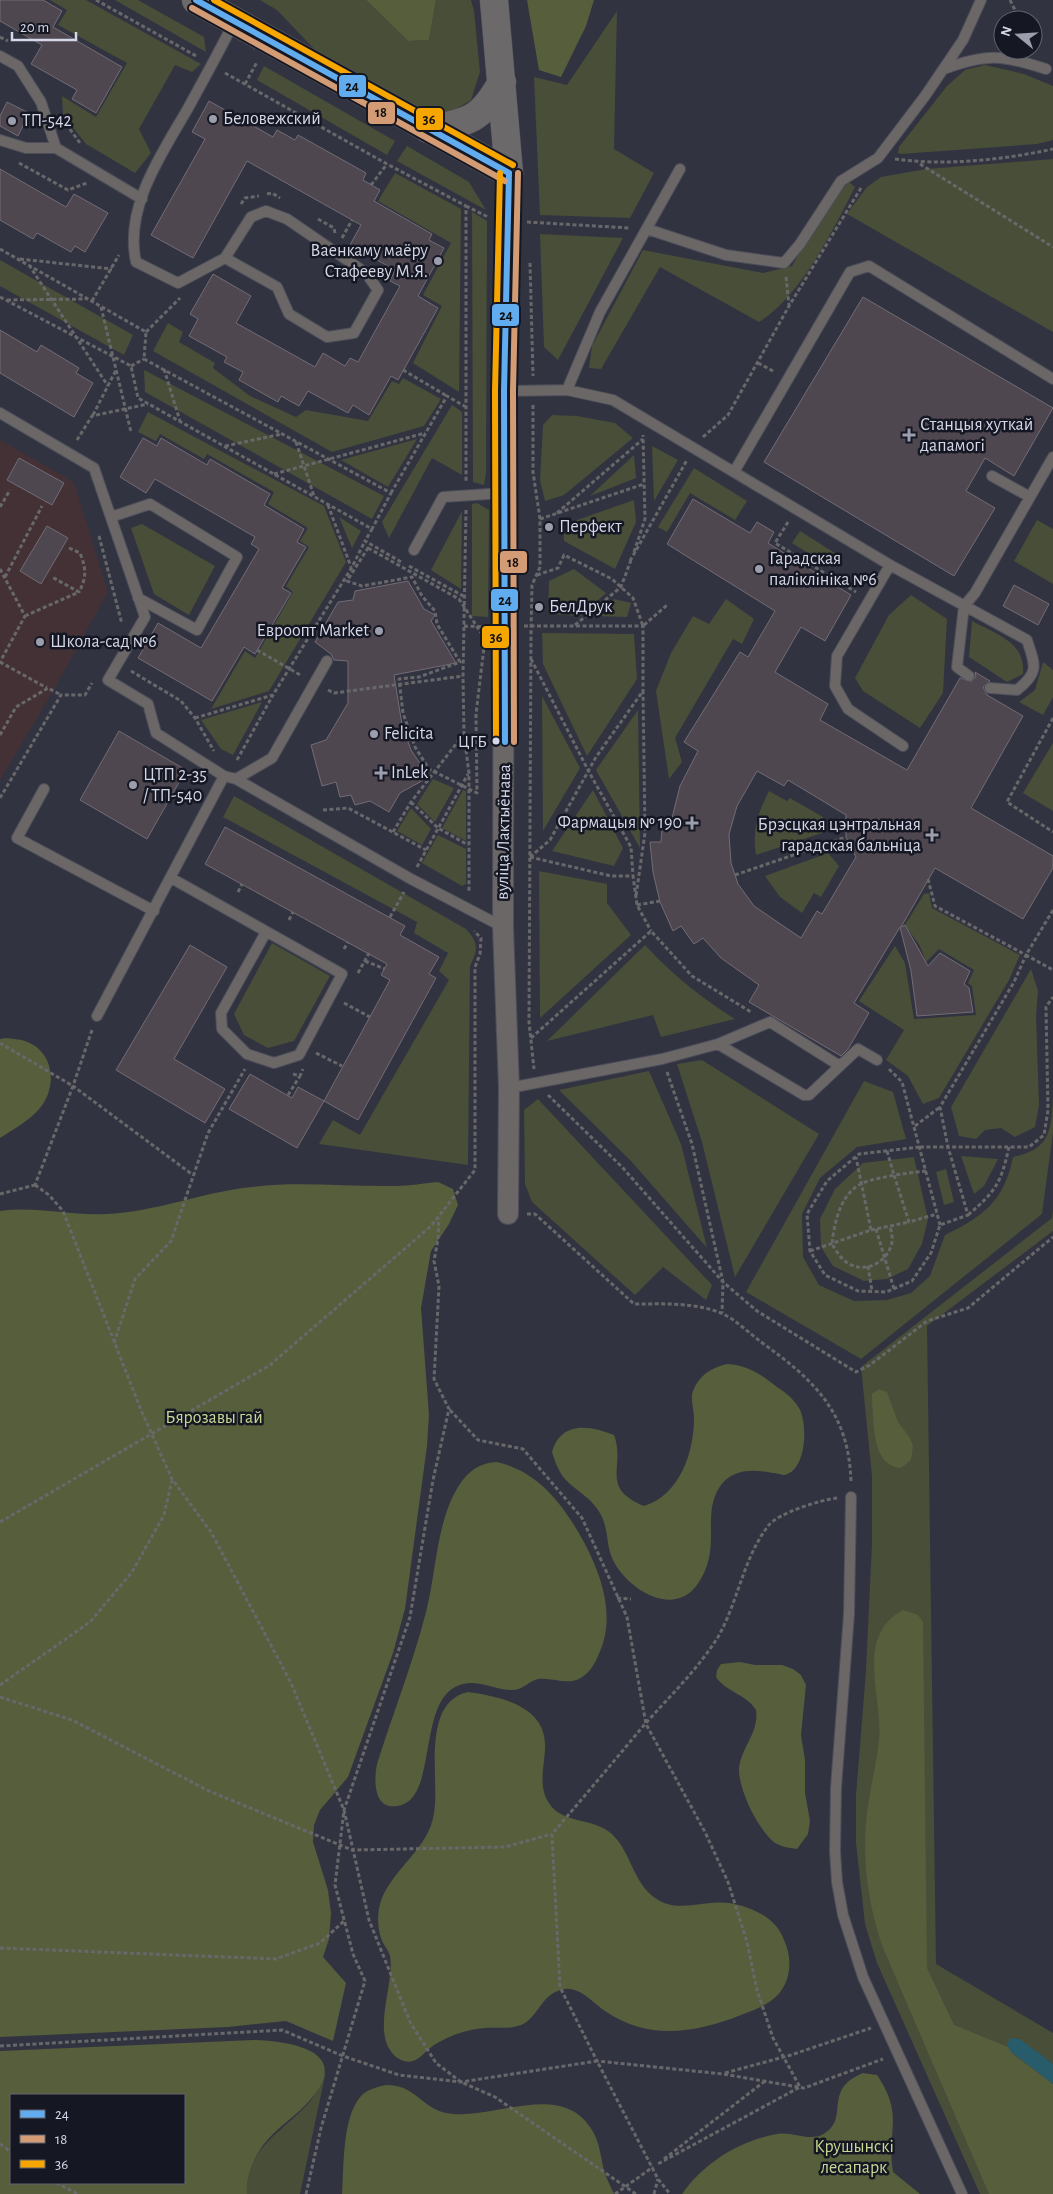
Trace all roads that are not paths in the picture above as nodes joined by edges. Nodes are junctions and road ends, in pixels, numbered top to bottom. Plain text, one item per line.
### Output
1 (196, 0) edge
2 (494, 0) edge
3 (982, 0) edge
4 (234, 21) junction
5 (0, 56) edge
6 (944, 69) junction
7 (1046, 69) dead end
8 (502, 82) junction
9 (428, 129) junction
10 (0, 140) edge
11 (56, 148) junction
12 (680, 169) dead end
13 (509, 173) junction
14 (142, 199) junction
15 (647, 228) junction
16 (225, 258) junction
17 (1053, 379) edge
18 (567, 390) junction
19 (504, 391) junction
20 (0, 413) edge
21 (1053, 457) edge
22 (734, 472) junction
23 (992, 476) dead end
24 (504, 492) junction
25 (1030, 497) junction
26 (111, 517) junction
27 (414, 550) dead end
28 (890, 566) junction
29 (138, 598) junction
30 (964, 606) junction
31 (327, 662) dead end
32 (969, 676) dead end
33 (990, 688) dead end
34 (903, 746) dead end
35 (224, 776) junction
36 (236, 779) junction
37 (44, 789) dead end
38 (171, 878) junction
39 (154, 911) junction
40 (503, 927) junction
41 (266, 932) junction
42 (97, 1016) road end
43 (718, 1044) junction
44 (877, 1060) road end
45 (840, 1066) junction
46 (509, 1088) junction
47 (508, 1214) road end
48 (851, 1497) road end
49 (962, 2194) edge

1 - 4 street
2 - 8 street, вуліца Лактыёнава
3 - 6 lane
4 - 9 street
4 - 14 lane
5 - 11 lane
6 - 7 lane
6 - 15 lane
8 - 9 street
8 - 13 street, вуліца Лактыёнава
9 - 13 street
10 - 11 lane
11 - 14 lane
12 - 15 lane
13 - 19 street, вуліца Лактыёнава
14 - 16 lane
15 - 18 lane
16 - 16 lane
17 - 22 lane
18 - 19 lane
18 - 22 lane
19 - 24 street, вуліца Лактыёнава
20 - 26 lane
21 - 25 lane
22 - 28 lane
23 - 25 lane
24 - 27 lane
24 - 40 street, вуліца Лактыёнава
25 - 30 lane
26 - 29 lane
26 - 29 lane
28 - 30 lane
28 - 34 lane
29 - 35 lane
30 - 32 lane
30 - 33 lane
31 - 36 lane
35 - 36 lane
35 - 38 lane
36 - 40 lane
37 - 39 lane
38 - 39 lane
38 - 41 lane
39 - 42 lane
40 - 46 street, вуліца Лактыёнава
41 - 41 lane
43 - 45 lane
43 - 45 lane
43 - 46 lane
44 - 45 lane
46 - 47 street, вуліца Лактыёнава
48 - 49 lane

